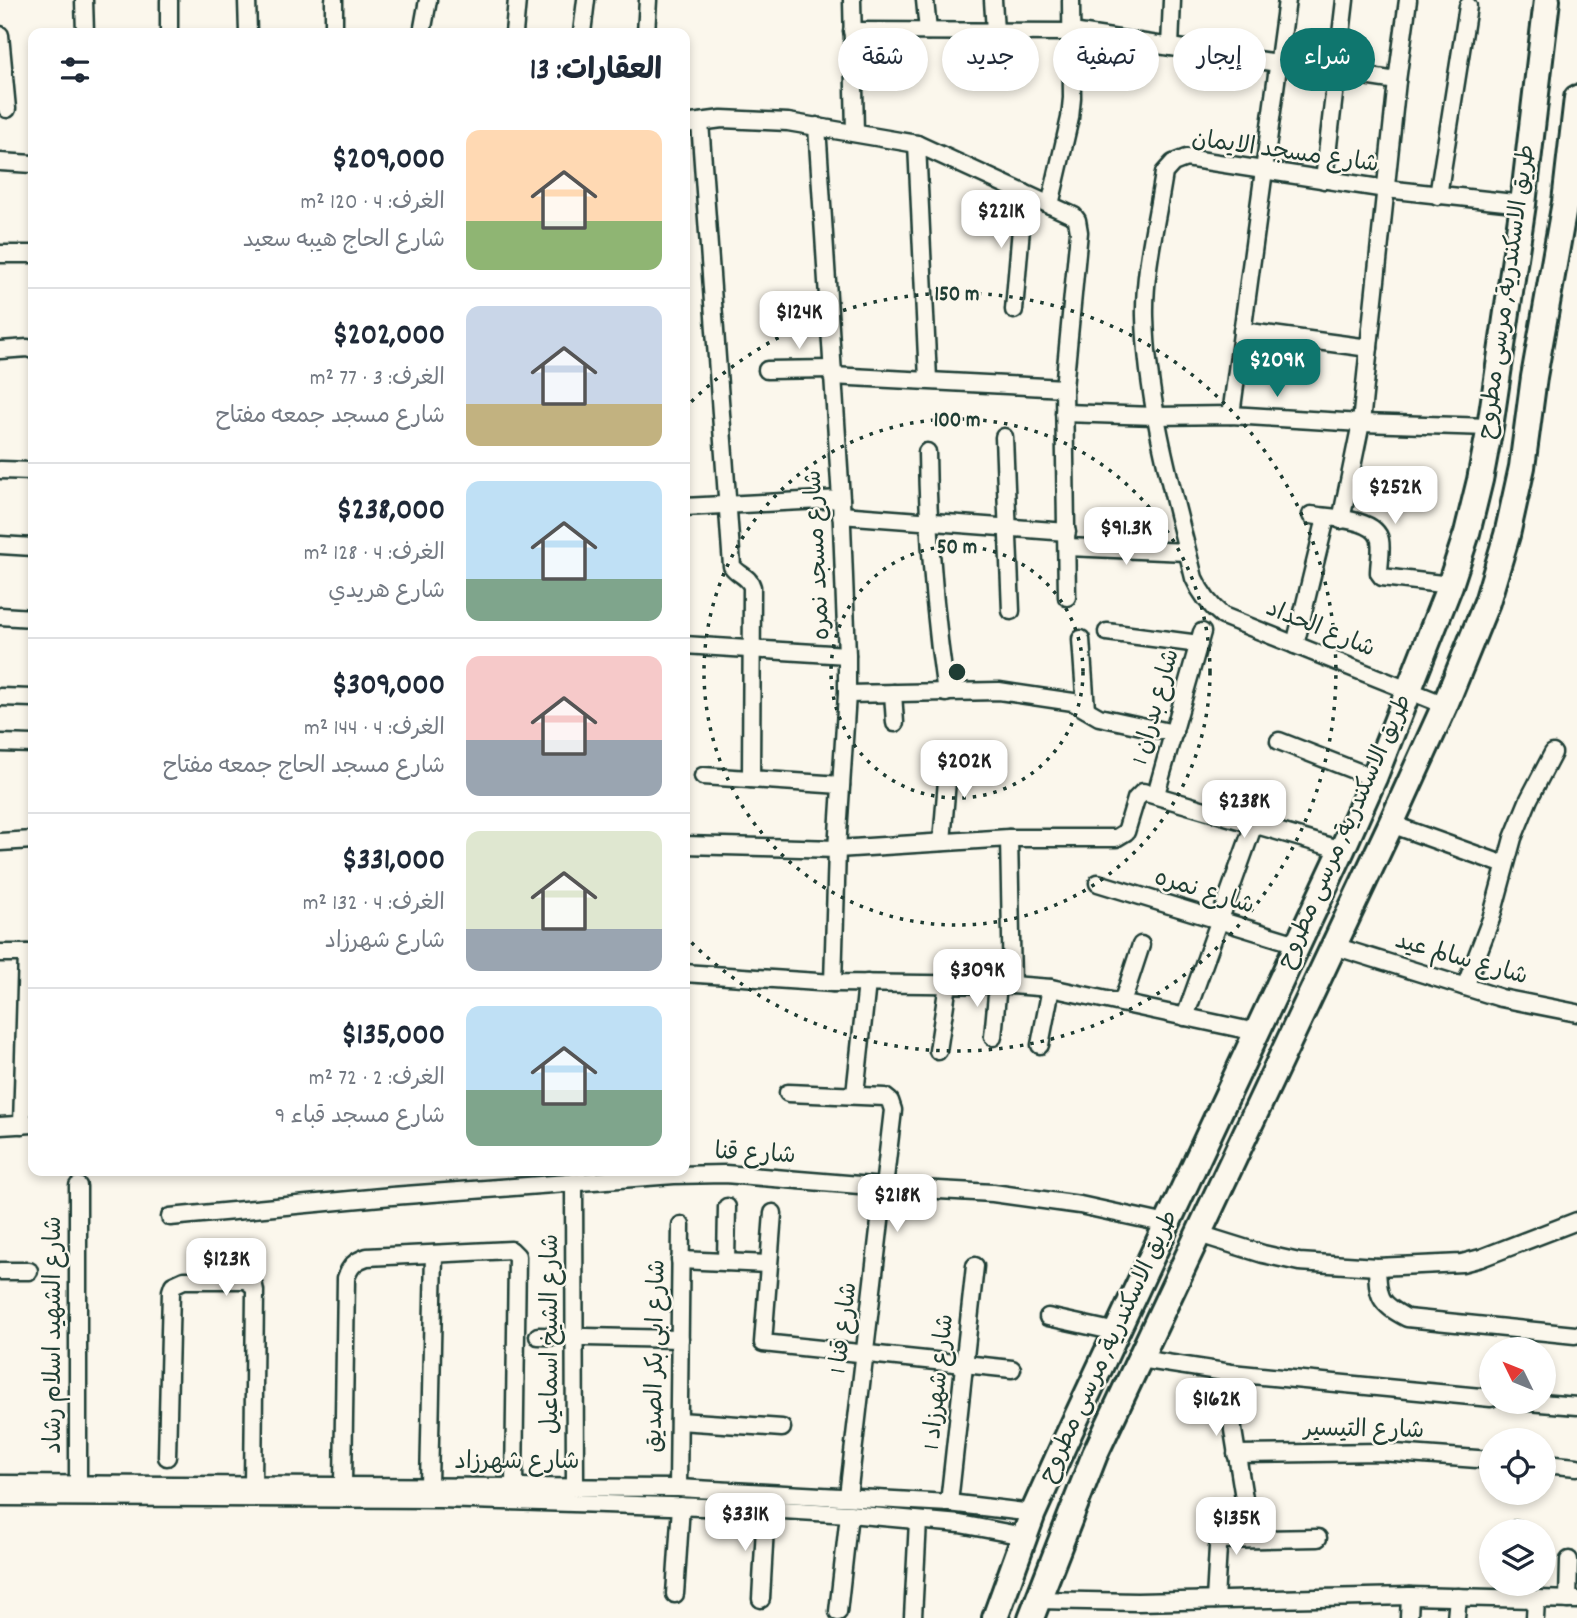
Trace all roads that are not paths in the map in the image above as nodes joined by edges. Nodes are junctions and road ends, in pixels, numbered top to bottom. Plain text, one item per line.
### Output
1 (84, 0) edge
2 (169, 0) edge
3 (247, 0) edge
4 (334, 0) edge
5 (428, 0) edge
6 (517, 0) edge
7 (586, 0) edge
8 (648, 0) edge
9 (852, 0) edge
10 (925, 0) edge
11 (993, 0) edge
12 (1071, 0) edge
13 (1172, 0) edge
14 (1287, 0) edge
15 (1345, 0) edge
16 (1408, 0) edge
17 (1547, 0) edge
18 (1468, 6) dead end
19 (85, 28) edge
20 (169, 28) edge
21 (248, 28) edge
22 (334, 28) edge
23 (423, 28) edge
24 (514, 28) edge
25 (583, 28) edge
26 (646, 28) edge
27 (852, 28) edge
28 (928, 28) edge
29 (995, 28) edge
30 (1072, 28) edge
31 (1341, 28) edge
32 (928, 31) edge
33 (942, 31) edge
34 (0, 35) edge
35 (1159, 45) edge
36 (1170, 47) junction
37 (1279, 62) junction
38 (1375, 77) edge
39 (1397, 80) junction
40 (854, 91) edge
41 (1071, 91) edge
42 (1334, 91) edge
43 (1577, 98) edge
44 (7, 109) dead end
45 (692, 123) edge
46 (817, 126) junction
47 (855, 132) junction
48 (917, 144) junction
49 (0, 162) edge
50 (28, 164) edge
51 (1265, 170) junction
52 (1324, 180) junction
53 (1387, 189) junction
54 (1024, 193) junction
55 (1438, 196) junction
56 (1571, 203) edge
57 (1523, 204) junction
58 (1050, 205) junction
59 (0, 254) edge
60 (28, 254) edge
61 (1014, 310) dead end
62 (1242, 331) junction
63 (1369, 348) junction
64 (28, 349) edge
65 (0, 350) edge
66 (767, 370) dead end
67 (832, 372) junction
68 (928, 379) junction
69 (1064, 388) junction
70 (1064, 413) junction
71 (1231, 415) junction
72 (1155, 416) junction
73 (1361, 423) junction
74 (1490, 427) junction
75 (1004, 437) dead end
76 (927, 452) dead end
77 (0, 470) edge
78 (28, 471) edge
79 (729, 504) junction
80 (690, 507) edge
81 (841, 507) junction
82 (1326, 518) junction
83 (928, 522) junction
84 (1007, 528) junction
85 (1067, 539) junction
86 (0, 545) edge
87 (28, 547) edge
88 (1187, 552) junction
89 (1450, 585) junction
90 (1067, 597) dead end
91 (1011, 611) dead end
92 (0, 616) edge
93 (28, 618) edge
94 (1107, 632) dead end
95 (1081, 639) dead end
96 (690, 645) edge
97 (1294, 645) junction
98 (753, 649) junction
99 (847, 655) junction
100 (1410, 690) junction
101 (893, 693) junction
102 (946, 693) junction
103 (847, 694) junction
104 (0, 697) edge
105 (28, 698) edge
106 (1445, 705) junction
107 (1086, 709) junction
108 (895, 723) dead end
109 (1174, 733) junction
110 (1279, 741) dead end
111 (0, 743) edge
112 (28, 744) edge
113 (1553, 753) dead end
114 (949, 756) dead end
115 (703, 776) dead end
116 (1374, 778) junction
117 (751, 779) junction
118 (841, 785) junction
119 (1156, 794) junction
120 (1254, 824) junction
121 (1391, 824) junction
122 (1009, 838) junction
123 (28, 840) edge
124 (0, 842) edge
125 (942, 842) junction
126 (690, 845) edge
127 (837, 849) junction
128 (1342, 850) junction
129 (1505, 864) junction
130 (1098, 883) dead end
131 (1219, 922) junction
132 (1297, 944) junction
133 (1141, 945) dead end
134 (1334, 946) junction
135 (0, 953) edge
136 (28, 953) edge
137 (690, 973) edge
138 (833, 983) junction
139 (867, 983) junction
140 (948, 984) junction
141 (1005, 984) junction
142 (1051, 988) junction
143 (1465, 988) junction
144 (1122, 1003) junction
145 (1577, 1013) edge
146 (1185, 1017) junction
147 (1256, 1032) junction
148 (993, 1037) dead end
149 (1040, 1045) dead end
150 (938, 1052) dead end
151 (788, 1093) dead end
152 (855, 1094) junction
153 (28, 1125) edge
154 (0, 1126) edge
155 (687, 1176) edge
156 (690, 1176) edge
157 (574, 1182) junction
158 (78, 1186) dead end
159 (884, 1187) junction
160 (727, 1207) dead end
161 (773, 1213) dead end
162 (170, 1217) dead end
163 (1577, 1221) edge
164 (1167, 1224) junction
165 (681, 1225) dead end
166 (1199, 1234) junction
167 (434, 1254) junction
168 (680, 1260) junction
169 (726, 1262) junction
170 (768, 1264) junction
171 (975, 1266) dead end
172 (1377, 1267) junction
173 (30, 1270) dead end
174 (0, 1271) edge
175 (1048, 1317) dead end
176 (1117, 1332) junction
177 (1575, 1335) dead end
178 (538, 1336) dead end
179 (574, 1337) junction
180 (680, 1339) junction
181 (865, 1353) junction
182 (1140, 1359) junction
183 (964, 1364) junction
184 (1012, 1368) dead end
185 (1231, 1373) junction
186 (1479, 1397) edge
187 (1556, 1404) edge
188 (1577, 1406) edge
189 (679, 1421) junction
190 (782, 1428) dead end
191 (1236, 1454) junction
192 (167, 1457) dead end
193 (1479, 1459) edge
194 (1556, 1465) edge
195 (1577, 1466) edge
196 (78, 1483) junction
197 (253, 1485) junction
198 (429, 1485) junction
199 (514, 1485) junction
200 (575, 1486) junction
201 (678, 1488) junction
202 (351, 1489) junction
203 (2, 1490) edge
204 (848, 1496) junction
205 (1244, 1498) dead end
206 (949, 1503) junction
207 (681, 1506) junction
208 (766, 1509) junction
209 (1220, 1512) dead end
210 (849, 1514) junction
211 (918, 1521) junction
212 (1029, 1525) junction
213 (1318, 1538) dead end
214 (1218, 1540) junction
215 (1569, 1560) dead end
216 (675, 1594) dead end
217 (1479, 1595) edge
218 (1410, 1596) junction
219 (1527, 1596) edge
220 (1458, 1597) junction
221 (761, 1599) dead end
222 (1536, 1599) junction
223 (1215, 1600) junction
224 (1573, 1600) edge
225 (1182, 1601) junction
226 (1034, 1609) edge
227 (1137, 1610) edge
228 (838, 1612) dead end
229 (913, 1617) edge
230 (995, 1618) edge
231 (1181, 1618) edge
232 (1409, 1618) edge
233 (1456, 1618) edge
234 (1535, 1618) edge

1 - 19 street
2 - 20 street
3 - 21 street
4 - 22 street
5 - 23 street
6 - 24 street
7 - 25 street
8 - 26 street
9 - 27 street
10 - 28 street
11 - 29 street
12 - 30 street
13 - 36 street
14 - 37 street
15 - 31 street
16 - 39 street
17 - 57 main road, طريق الاسكندرية, مرسى مطروح
18 - 55 street
32 - 33 street
34 - 44 street
35 - 36 street
36 - 37 street
37 - 51 street
38 - 39 street
39 - 53 street
40 - 47 street
41 - 58 street
42 - 52 street
43 - 56 main road, طريق الاسكندرية, مرسى مطروح
45 - 46 street
45 - 79 street
46 - 47 street
46 - 67 street, شارع مسجد نمره
47 - 48 street
48 - 54 street
48 - 68 street
49 - 50 street
51 - 52 street, شارع مسجد الايمان
51 - 62 street
51 - 72 street, شارع مسجد الايمان
52 - 53 street, شارع مسجد الايمان
53 - 55 street, شارع مسجد الايمان
53 - 63 street
54 - 58 street
54 - 61 street
55 - 57 street, شارع مسجد الايمان
56 - 106 main road, طريق الاسكندرية, مرسى مطروح
57 - 74 main road, طريق الاسكندرية, مرسى مطروح
58 - 69 street
59 - 60 street
62 - 63 street
62 - 71 street
63 - 73 street
64 - 65 street
66 - 67 street
67 - 68 street
67 - 81 street, شارع مسجد نمره
68 - 69 street
69 - 70 street
70 - 72 street
70 - 85 street
71 - 72 street
71 - 73 street
72 - 88 street, شارع مسجد الايمان
73 - 74 street
73 - 82 street
74 - 89 main road, طريق الاسكندرية, مرسى مطروح
75 - 84 street
76 - 83 street
77 - 78 street
79 - 80 street
79 - 81 street
79 - 98 street
81 - 83 street
81 - 99 street, شارع مسجد نمره
82 - 89 street
82 - 97 street
83 - 84 street
83 - 102 street
84 - 85 street
84 - 91 street
85 - 88 street
85 - 90 street
86 - 87 street
88 - 97 street, شارع الحداد
89 - 100 main road, طريق الاسكندرية, مرسى مطروح
92 - 93 street
94 - 109 street, شارع بدران 1
95 - 107 street
96 - 98 street
97 - 100 street, شارع الحداد
98 - 99 street
98 - 117 street
99 - 103 street, شارع مسجد نمره
100 - 106 street, شارع الحداد
100 - 116 main road, طريق الاسكندرية, مرسى مطروح
101 - 102 street
101 - 103 street
101 - 108 street
102 - 107 street
103 - 118 street, شارع مسجد نمره
104 - 105 street
106 - 121 main road, طريق الاسكندرية, مرسى مطروح
107 - 109 street
109 - 119 street, شارع بدران 1
110 - 116 street
111 - 112 street
113 - 129 street
114 - 125 street
115 - 117 street
116 - 128 main road, طريق الاسكندرية, مرسى مطروح
117 - 118 street
118 - 127 street, شارع مسجد نمره
119 - 120 street
119 - 122 street
120 - 128 street
120 - 131 street
121 - 129 street
121 - 134 main road, طريق الاسكندرية, مرسى مطروح
122 - 125 street
122 - 141 street
123 - 124 street
125 - 127 street
126 - 127 street
127 - 138 street, شارع مسجد نمره
128 - 132 main road, طريق الاسكندرية, مرسى مطروح
129 - 143 street
130 - 131 street, شارع نمره
131 - 132 street, شارع نمره
131 - 146 street
132 - 147 main road, طريق الاسكندرية, مرسى مطروح
133 - 144 street
134 - 143 street, شارع سالم عيد
134 - 166 main road, طريق الاسكندرية, مرسى مطروح
135 - 136 street
137 - 138 street
138 - 139 street
139 - 140 street
139 - 152 street
140 - 141 street
140 - 150 street
141 - 142 street
141 - 148 street
142 - 144 street
142 - 149 street
143 - 145 street, شارع سالم عيد
144 - 146 street
146 - 147 street
147 - 164 main road, طريق الاسكندرية, مرسى مطروح
151 - 152 street, شارع قنا 1
152 - 159 street, شارع قنا 1
153 - 154 street
155 - 157 street, شارع قنا
156 - 159 street, شارع قنا
157 - 162 street, شارع قنا
157 - 179 street, شارع الشيخ اسماعيل
158 - 196 street, شارع الشهيد اسلام رشاد
159 - 164 street, شارع قنا
159 - 181 street, شارع قنا 1
160 - 169 street
161 - 170 street
163 - 172 street
164 - 176 main road, طريق الاسكندرية, مرسى مطروح
165 - 168 street, شارع ابى بكر الصديق
166 - 172 street
166 - 182 main road, طريق الاسكندرية, مرسى مطروح
167 - 198 street
167 - 199 street
167 - 202 street
168 - 169 street
168 - 180 street, شارع ابى بكر الصديق
169 - 170 street
170 - 181 street
171 - 183 street, شارع شهرزاد 1
172 - 177 street
173 - 174 street
175 - 176 street
176 - 212 main road, طريق الاسكندرية, مرسى مطروح
178 - 179 street
179 - 180 street
179 - 200 street, شارع الشيخ اسماعيل
180 - 189 street, شارع ابى بكر الصديق
181 - 183 street
181 - 204 street, شارع قنا 1
182 - 185 street
182 - 226 main road, طريق الاسكندرية, مرسى مطروح
183 - 184 street
183 - 206 street, شارع شهرزاد 1
185 - 186 street
185 - 191 street
187 - 188 street
189 - 190 street
189 - 201 street, شارع ابى بكر الصديق
191 - 193 street, شارع التيسير
191 - 205 street
192 - 197 street
194 - 195 street
196 - 197 street, شارع شهرزاد
196 - 203 street, شارع شهرزاد
197 - 202 street, شارع شهرزاد
198 - 199 street, شارع شهرزاد
198 - 202 street, شارع شهرزاد
199 - 200 street, شارع شهرزاد
200 - 201 street, شارع شهرزاد
201 - 204 street, شارع شهرزاد
202 - 203 street, شارع شهرزاد
202 - 207 street, شارع شهرزاد
204 - 206 street, شارع شهرزاد
206 - 212 street, شارع شهرزاد
207 - 208 street, شارع شهرزاد
207 - 216 street
208 - 210 street, شارع شهرزاد
208 - 221 street
209 - 214 street
210 - 211 street, شارع شهرزاد
210 - 228 street
211 - 212 street, شارع شهرزاد
211 - 229 street
212 - 230 main road, طريق الاسكندرية, مرسى مطروح
213 - 214 street
214 - 223 street
215 - 224 street
217 - 220 street
218 - 220 street
218 - 223 street
218 - 232 street
219 - 222 street
220 - 233 street
222 - 224 street
222 - 234 street
223 - 225 street
225 - 227 street
225 - 231 street
226 - 227 street

